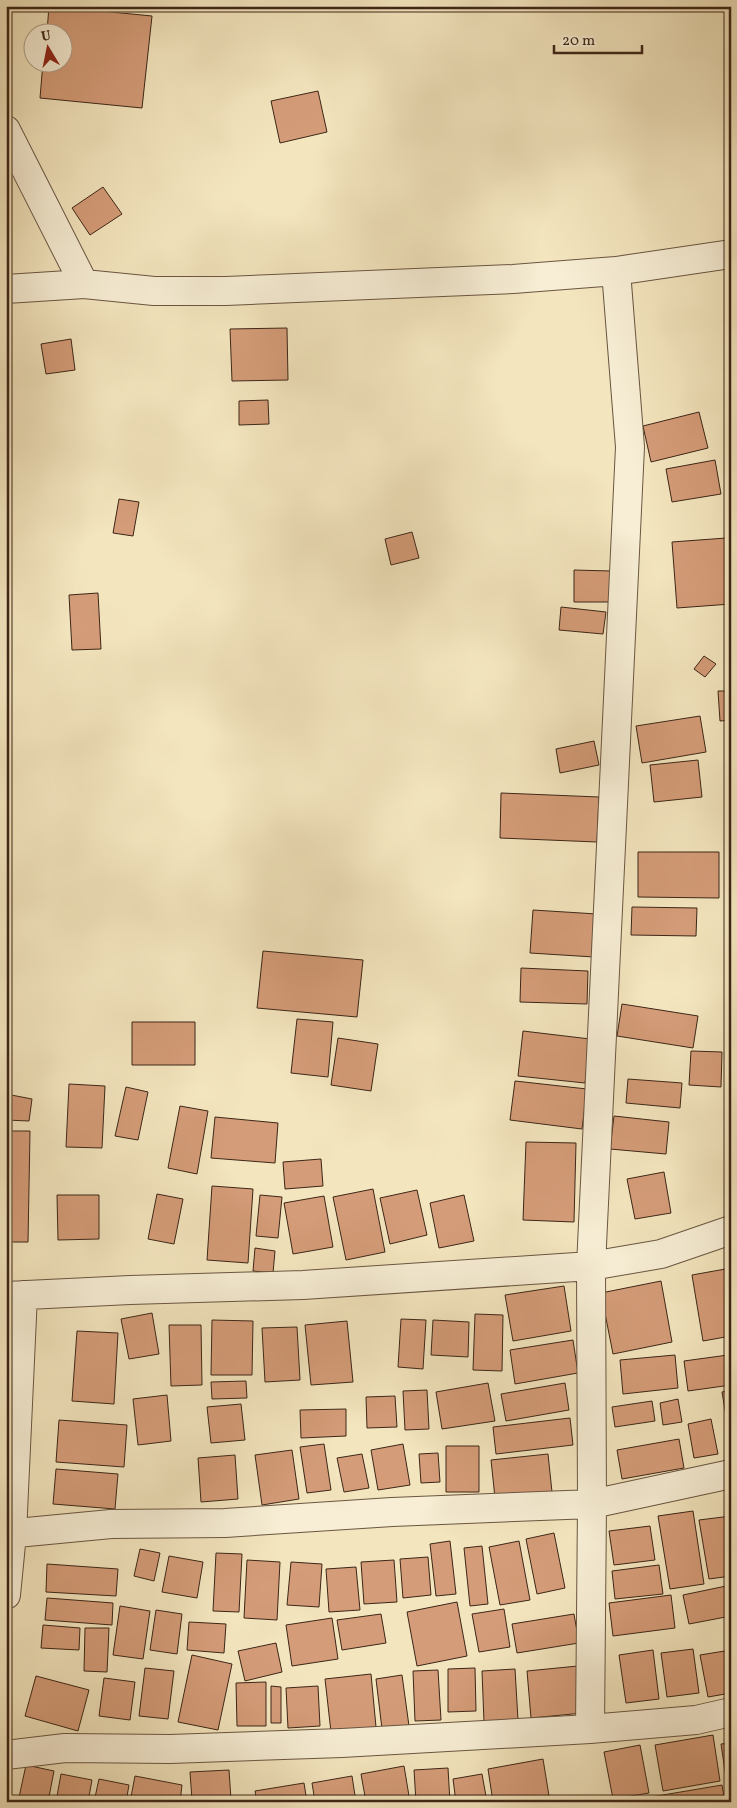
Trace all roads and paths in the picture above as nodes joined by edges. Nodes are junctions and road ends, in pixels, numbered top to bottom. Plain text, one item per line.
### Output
1 (6, 130) edge
2 (731, 254) edge
3 (616, 271) junction
4 (84, 284) junction
5 (6, 289) edge
6 (731, 1230) edge
7 (591, 1266) junction
8 (15, 1296) edge
9 (731, 1474) edge
10 (592, 1504) junction
11 (9, 1534) edge
12 (6, 1594) edge
13 (731, 1712) edge
14 (590, 1729) junction
15 (6, 1755) edge

1 - 4 street
2 - 3 street
3 - 4 street
3 - 7 street
4 - 5 street
6 - 7 street
7 - 8 street
7 - 10 street
8 - 11 street
9 - 10 street
10 - 11 street
10 - 14 street
11 - 12 street
13 - 14 street
14 - 15 street

